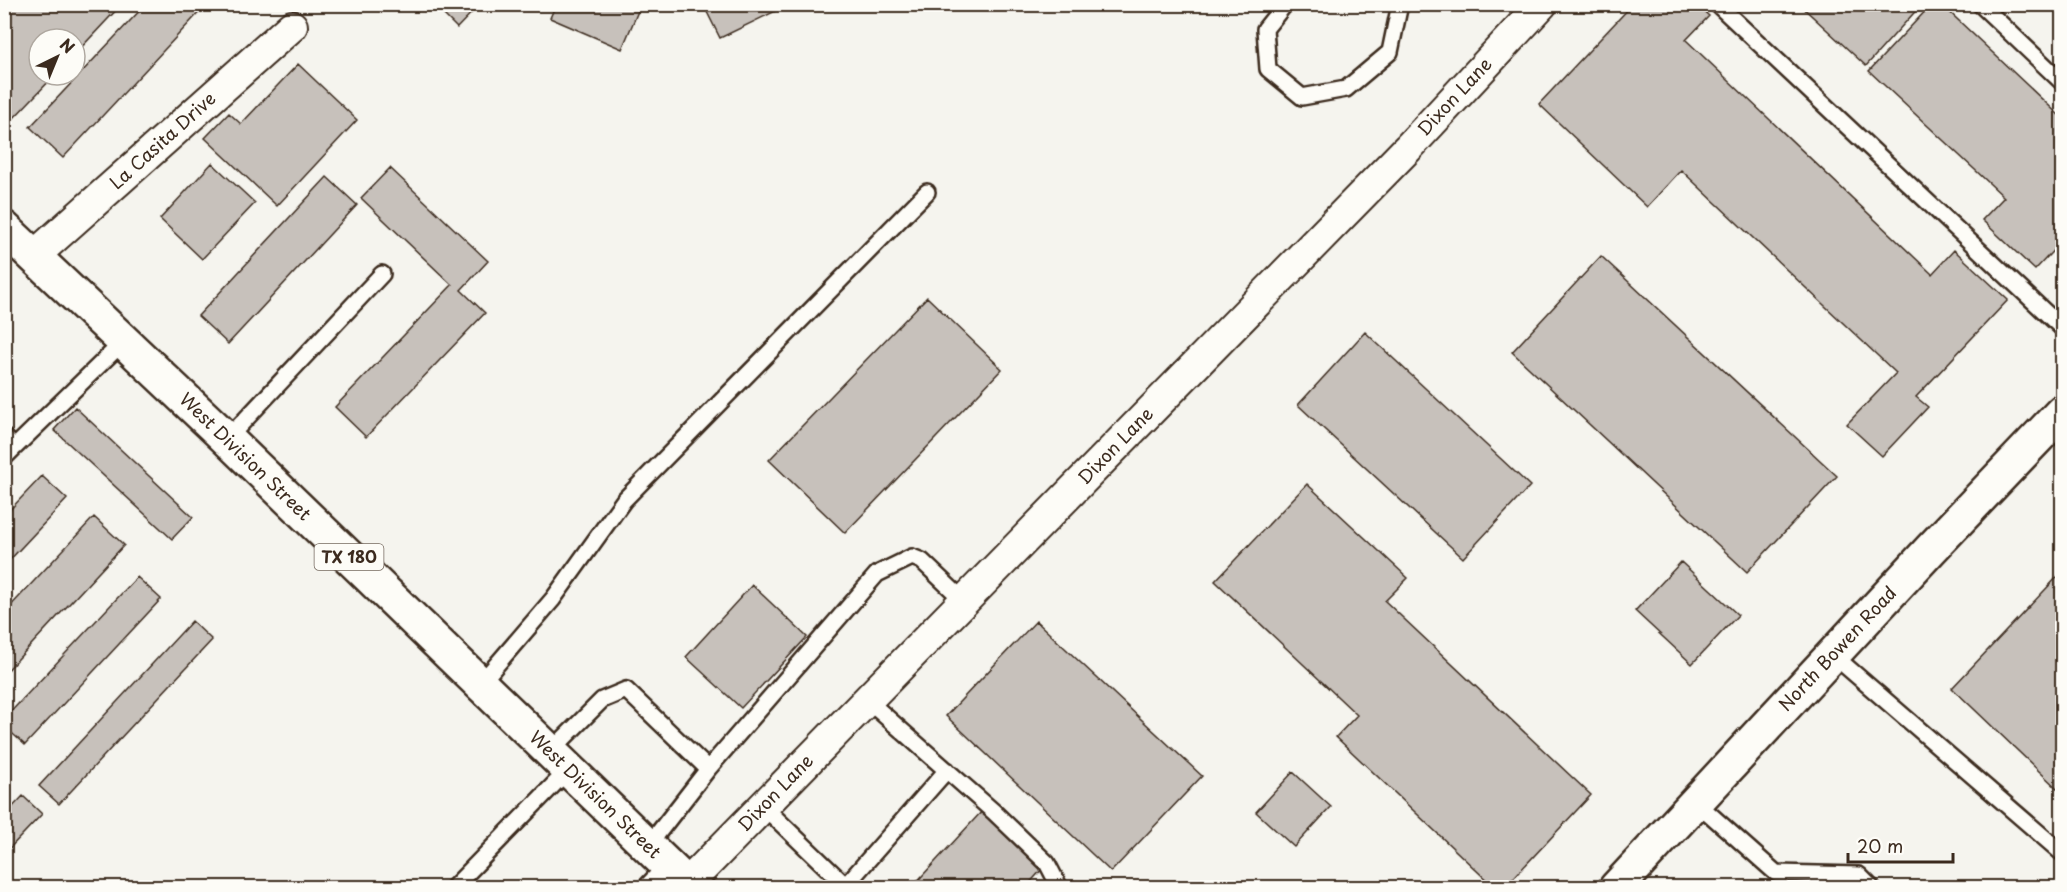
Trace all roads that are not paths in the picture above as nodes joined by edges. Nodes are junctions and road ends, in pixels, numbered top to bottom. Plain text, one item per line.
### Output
1 (1285, 4) edge
2 (1400, 4) edge
3 (1542, 4) edge
4 (1717, 4) edge
5 (1980, 4) edge
6 (292, 26) dead end
7 (2062, 82) edge
8 (927, 192) dead end
9 (4, 228) edge
10 (34, 256) junction
11 (382, 274) dead end
12 (2062, 328) edge
13 (123, 342) junction
14 (2062, 412) edge
15 (227, 439) junction
16 (8, 448) edge
17 (964, 601) junction
18 (1833, 655) junction
19 (480, 684) junction
20 (867, 700) junction
21 (559, 761) junction
22 (708, 769) junction
23 (947, 770) junction
24 (1696, 802) junction
25 (763, 806) junction
26 (2062, 853) edge
27 (668, 874) edge
28 (847, 886) edge
29 (453, 888) edge
30 (1059, 888) edge
31 (1616, 888) edge
32 (1872, 888) edge

1 - 2 lane
3 - 17 street, Dixon Lane
4 - 12 lane
5 - 7 lane
6 - 10 street, La Casita Drive
8 - 19 lane
9 - 10 main road, West Division Street / TX 180
10 - 13 main road, West Division Street / TX 180
11 - 15 lane
13 - 15 main road, West Division Street / TX 180
13 - 16 lane
14 - 18 main road, North Bowen Road
15 - 19 main road, West Division Street / TX 180
17 - 20 street, Dixon Lane
17 - 22 lane
18 - 24 main road, North Bowen Road
18 - 26 lane
19 - 21 main road, West Division Street / TX 180
20 - 23 lane
20 - 25 street, Dixon Lane
21 - 22 lane
21 - 27 main road, West Division Street / TX 180
21 - 29 lane
22 - 27 lane
23 - 28 lane
23 - 30 lane
24 - 31 main road, North Bowen Road
24 - 32 lane
25 - 27 street, Dixon Lane
25 - 28 lane

